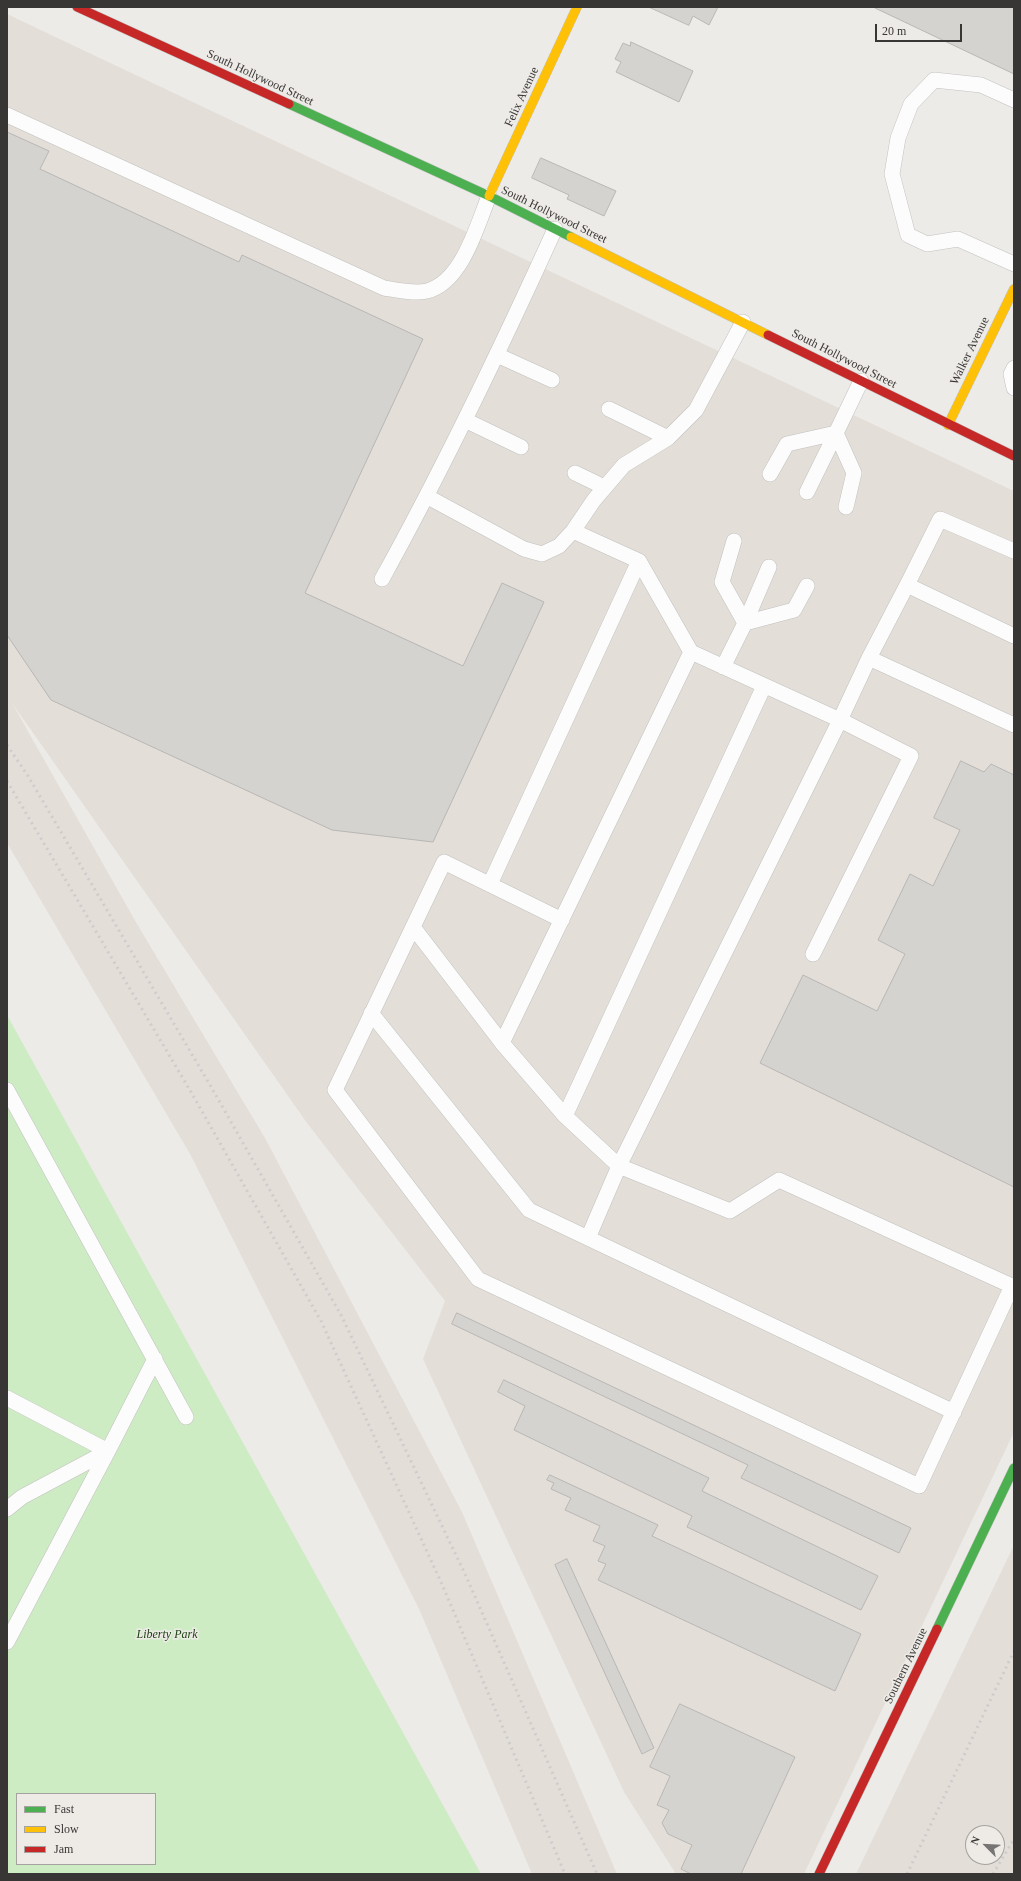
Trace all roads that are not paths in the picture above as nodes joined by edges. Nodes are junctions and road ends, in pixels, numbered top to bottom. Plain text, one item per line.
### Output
1 (77, 7) edge
2 (577, 7) edge
3 (1014, 100) edge
4 (7, 115) edge
5 (490, 196) junction
6 (556, 229) junction
7 (1014, 264) edge
8 (1014, 289) edge
9 (742, 322) junction
10 (497, 355) junction
11 (1014, 368) edge
12 (552, 380) dead end
13 (860, 381) junction
14 (1014, 388) edge
15 (609, 409) dead end
16 (465, 420) junction
17 (948, 425) junction
18 (836, 433) junction
19 (668, 438) junction
20 (521, 447) dead end
21 (1014, 456) edge
22 (575, 473) dead end
23 (770, 474) dead end
24 (604, 487) junction
25 (807, 492) dead end
26 (428, 496) junction
27 (846, 507) dead end
28 (573, 531) junction
29 (734, 541) dead end
30 (1014, 552) edge
31 (640, 561) junction
32 (769, 567) dead end
33 (382, 579) dead end
34 (907, 585) junction
35 (807, 586) dead end
36 (745, 622) junction
37 (1014, 636) edge
38 (691, 652) junction
39 (869, 658) junction
40 (723, 667) junction
41 (764, 686) junction
42 (840, 720) junction
43 (1014, 724) edge
44 (490, 884) junction
45 (562, 920) junction
46 (413, 927) junction
47 (814, 954) dead end
48 (371, 1013) junction
49 (502, 1043) junction
50 (7, 1090) edge
51 (565, 1116) junction
52 (619, 1166) junction
53 (588, 1238) junction
54 (155, 1359) junction
55 (7, 1398) edge
56 (954, 1412) junction
57 (186, 1417) dead end
58 (108, 1451) junction
59 (1014, 1468) edge
60 (7, 1509) edge
61 (7, 1642) edge
62 (819, 1874) edge

1 - 5 main road, South Hollywood Street
2 - 5 main road, Felix Avenue
3 - 7 lane
4 - 5 lane
5 - 6 main road, South Hollywood Street
6 - 9 main road, South Hollywood Street
6 - 10 lane
8 - 17 main road, Walker Avenue
9 - 13 main road, South Hollywood Street
9 - 19 lane
10 - 12 lane
10 - 16 lane
11 - 14 lane
13 - 17 main road, South Hollywood Street
13 - 18 lane
15 - 19 lane
16 - 20 lane
16 - 26 lane
17 - 21 main road, South Hollywood Street
18 - 23 lane
18 - 25 lane
18 - 27 lane
19 - 24 lane
22 - 24 lane
24 - 28 lane
26 - 28 lane
26 - 33 lane
28 - 31 lane
29 - 36 lane
30 - 34 lane
31 - 38 lane
31 - 44 lane
32 - 36 lane
34 - 37 lane
34 - 39 lane
35 - 36 lane
36 - 40 lane
38 - 40 lane
38 - 45 lane
39 - 42 lane
39 - 43 lane
40 - 41 lane
41 - 42 lane
41 - 51 lane
42 - 47 lane
42 - 52 lane
44 - 45 lane
44 - 46 lane
45 - 49 lane
46 - 48 lane
46 - 49 lane
48 - 53 lane
48 - 56 lane
49 - 51 lane
50 - 54 lane
51 - 52 lane
52 - 53 lane
52 - 56 lane
53 - 56 lane
54 - 57 lane
54 - 58 lane
55 - 58 lane
58 - 60 lane
58 - 61 lane
59 - 62 main road, Southern Avenue

